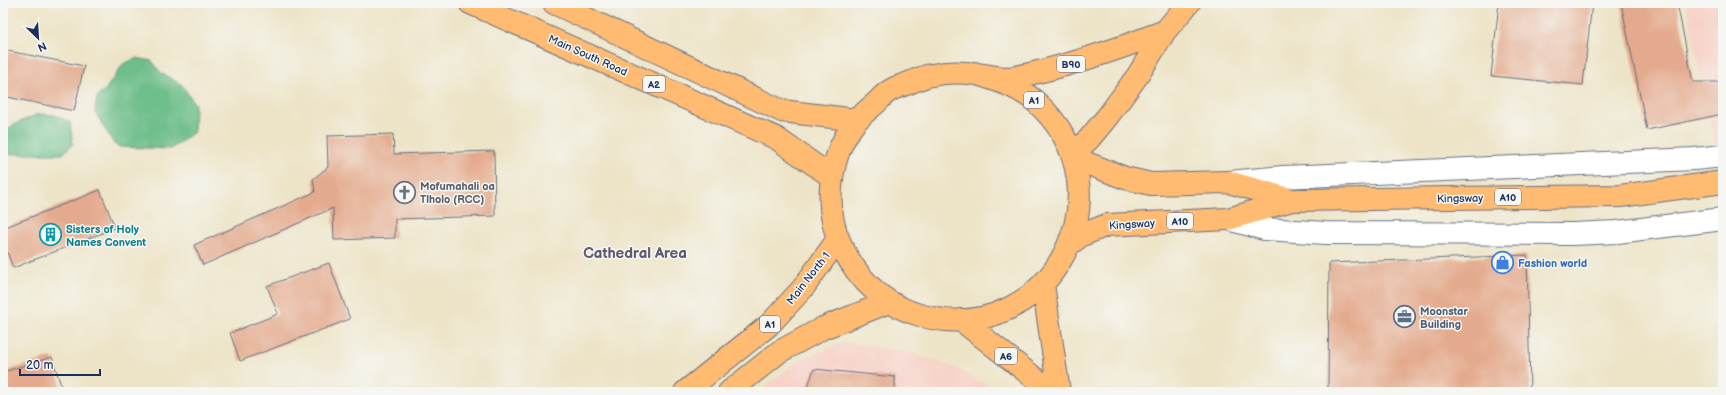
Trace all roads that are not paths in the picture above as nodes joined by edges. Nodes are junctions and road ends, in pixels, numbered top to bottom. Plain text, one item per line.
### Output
1 (470, 3) edge
2 (554, 3) edge
3 (1189, 3) edge
4 (1165, 31) junction
5 (974, 73) junction
6 (857, 120) junction
7 (1723, 156) edge
8 (1074, 157) junction
9 (832, 176) junction
10 (1228, 182) junction
11 (1723, 182) edge
12 (1292, 200) junction
13 (1228, 218) junction
14 (1723, 219) edge
15 (838, 239) junction
16 (1070, 244) junction
17 (1043, 284) junction
18 (889, 302) junction
19 (961, 320) junction
20 (685, 392) edge
21 (729, 392) edge
22 (1052, 392) edge
23 (1059, 392) edge

1 - 9 main road, Main South Road / A2
2 - 6 main road
3 - 4 main road, B90
4 - 5 main road, B90
4 - 8 main road, B90
5 - 6 main road, A1
5 - 8 main road, A1
6 - 9 main road, A1
7 - 10 street
8 - 10 main road, Kingsway / A10
8 - 16 main road, A1
9 - 15 main road, A1
10 - 12 main road, Kingsway / A10
11 - 12 main road, Kingsway / A10
12 - 13 main road, Kingsway / A10
13 - 14 street
13 - 16 main road, Kingsway / A10
15 - 18 main road, A1
15 - 20 main road, Main North 1 / A1
16 - 17 main road, A1
17 - 19 main road, A1
17 - 23 main road
18 - 19 main road, A1
18 - 21 main road
19 - 22 main road, A6

